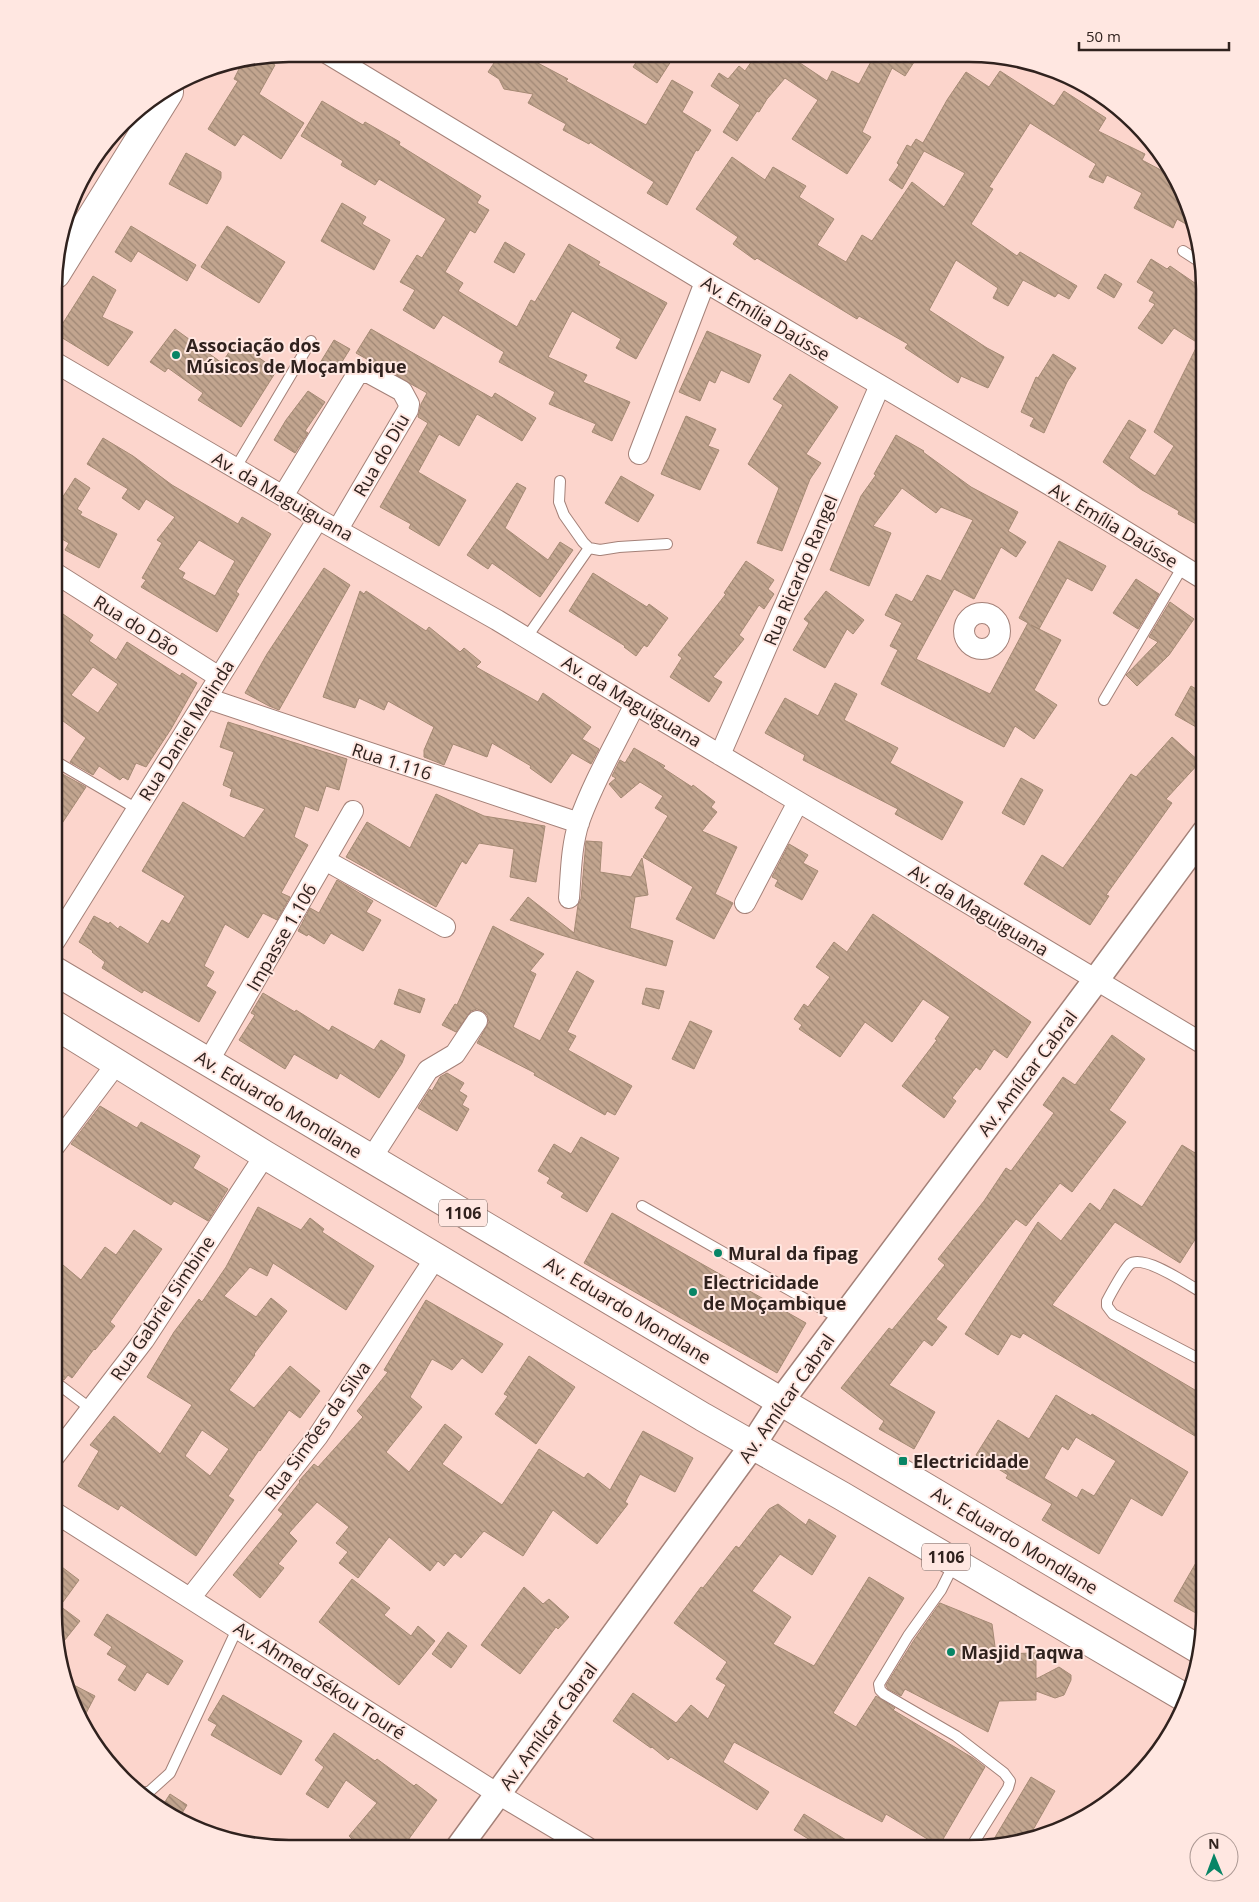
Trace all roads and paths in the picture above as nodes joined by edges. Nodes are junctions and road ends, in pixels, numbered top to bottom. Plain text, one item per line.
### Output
1 (341, 62) edge
2 (164, 101) edge
3 (1183, 251) dead end
4 (1195, 259) edge
5 (64, 261) edge
6 (705, 282) junction
7 (311, 341) dead end
8 (62, 367) edge
9 (880, 385) junction
10 (639, 454) dead end
11 (235, 469) junction
12 (560, 481) dead end
13 (283, 496) junction
14 (318, 519) junction
15 (338, 529) junction
16 (667, 544) dead end
17 (589, 548) junction
18 (1183, 566) junction
19 (1196, 572) edge
20 (62, 577) edge
21 (527, 637) junction
22 (219, 677) junction
23 (206, 698) junction
24 (1104, 700) dead end
25 (635, 704) junction
26 (720, 755) junction
27 (62, 765) edge
28 (798, 802) junction
29 (138, 809) junction
30 (353, 811) dead end
31 (579, 823) junction
32 (1196, 844) edge
33 (325, 860) junction
34 (569, 898) dead end
35 (745, 903) dead end
36 (445, 927) dead end
37 (62, 930) edge
38 (62, 975) edge
39 (1096, 980) junction
40 (477, 1021) dead end
41 (62, 1029) edge
42 (1196, 1040) edge
43 (208, 1062) junction
44 (116, 1063) junction
45 (62, 1136) edge
46 (265, 1154) junction
47 (371, 1159) junction
48 (642, 1206) dead end
49 (436, 1257) junction
50 (1196, 1287) edge
51 (842, 1320) junction
52 (1196, 1357) edge
53 (62, 1387) edge
54 (781, 1401) junction
55 (91, 1409) junction
56 (752, 1446) junction
57 (62, 1447) edge
58 (62, 1517) edge
59 (955, 1562) junction
60 (191, 1597) junction
61 (238, 1627) junction
62 (1194, 1647) edge
63 (1180, 1696) edge
64 (149, 1791) edge
65 (498, 1794) junction
66 (465, 1840) edge
67 (575, 1840) edge
68 (976, 1840) edge

1 - 6 street, Av. Emília Daússe
2 - 5 main road
3 - 4 lane
6 - 9 street, Av. Emília Daússe
6 - 10 street
7 - 11 lane
8 - 11 street, Av. da Maguiguana
9 - 18 street, Av. Emília Daússe
9 - 26 street, Rua Ricardo Rangel
11 - 13 street, Av. da Maguiguana
12 - 17 lane
13 - 14 street, Av. da Maguiguana
13 - 15 street, Rua do Diu
14 - 15 street, Av. da Maguiguana
14 - 22 street, Rua Daniel Malinda
15 - 21 street, Av. da Maguiguana
16 - 17 lane
17 - 21 lane
18 - 19 street, Av. Emília Daússe
18 - 24 lane
20 - 22 street, Rua do Dão
21 - 25 street, Av. da Maguiguana
22 - 23 street, Rua Daniel Malinda
23 - 29 street, Rua Daniel Malinda
23 - 31 street, Rua 1.116
25 - 26 street, Av. da Maguiguana
25 - 31 street
26 - 28 street, Av. da Maguiguana
27 - 29 lane
28 - 35 street
28 - 39 street, Av. da Maguiguana
29 - 37 street, Rua Daniel Malinda
30 - 33 street, Impasse 1.106
31 - 34 street
32 - 39 street, Av. Amílcar Cabral
33 - 36 street
33 - 43 street, Impasse 1.106
38 - 43 main road, Av. Eduardo Mondlane / 1106
39 - 42 street, Av. da Maguiguana
39 - 51 street, Av. Amílcar Cabral
40 - 47 street
41 - 44 main road, 1106
43 - 47 main road, Av. Eduardo Mondlane / 1106
44 - 45 street
44 - 46 main road, 1106
46 - 49 main road, 1106
46 - 55 street, Rua Gabriel Simbine
47 - 54 main road, Av. Eduardo Mondlane / 1106
48 - 51 lane
49 - 56 main road, 1106
49 - 60 street, Rua Simões da Silva
50 - 52 lane
51 - 54 street, Av. Amílcar Cabral
53 - 55 lane
54 - 56 street, Av. Amílcar Cabral
54 - 62 main road, Av. Eduardo Mondlane / 1106
55 - 57 street, Rua Gabriel Simbine
56 - 59 main road, 1106
56 - 65 street, Av. Amílcar Cabral
58 - 60 street, Av. Ahmed Sékou Touré
59 - 63 main road, 1106
59 - 68 lane
60 - 61 street, Av. Ahmed Sékou Touré
61 - 64 lane
61 - 65 street, Av. Ahmed Sékou Touré
65 - 66 street, Av. Amílcar Cabral
65 - 67 street, Av. Ahmed Sékou Touré

